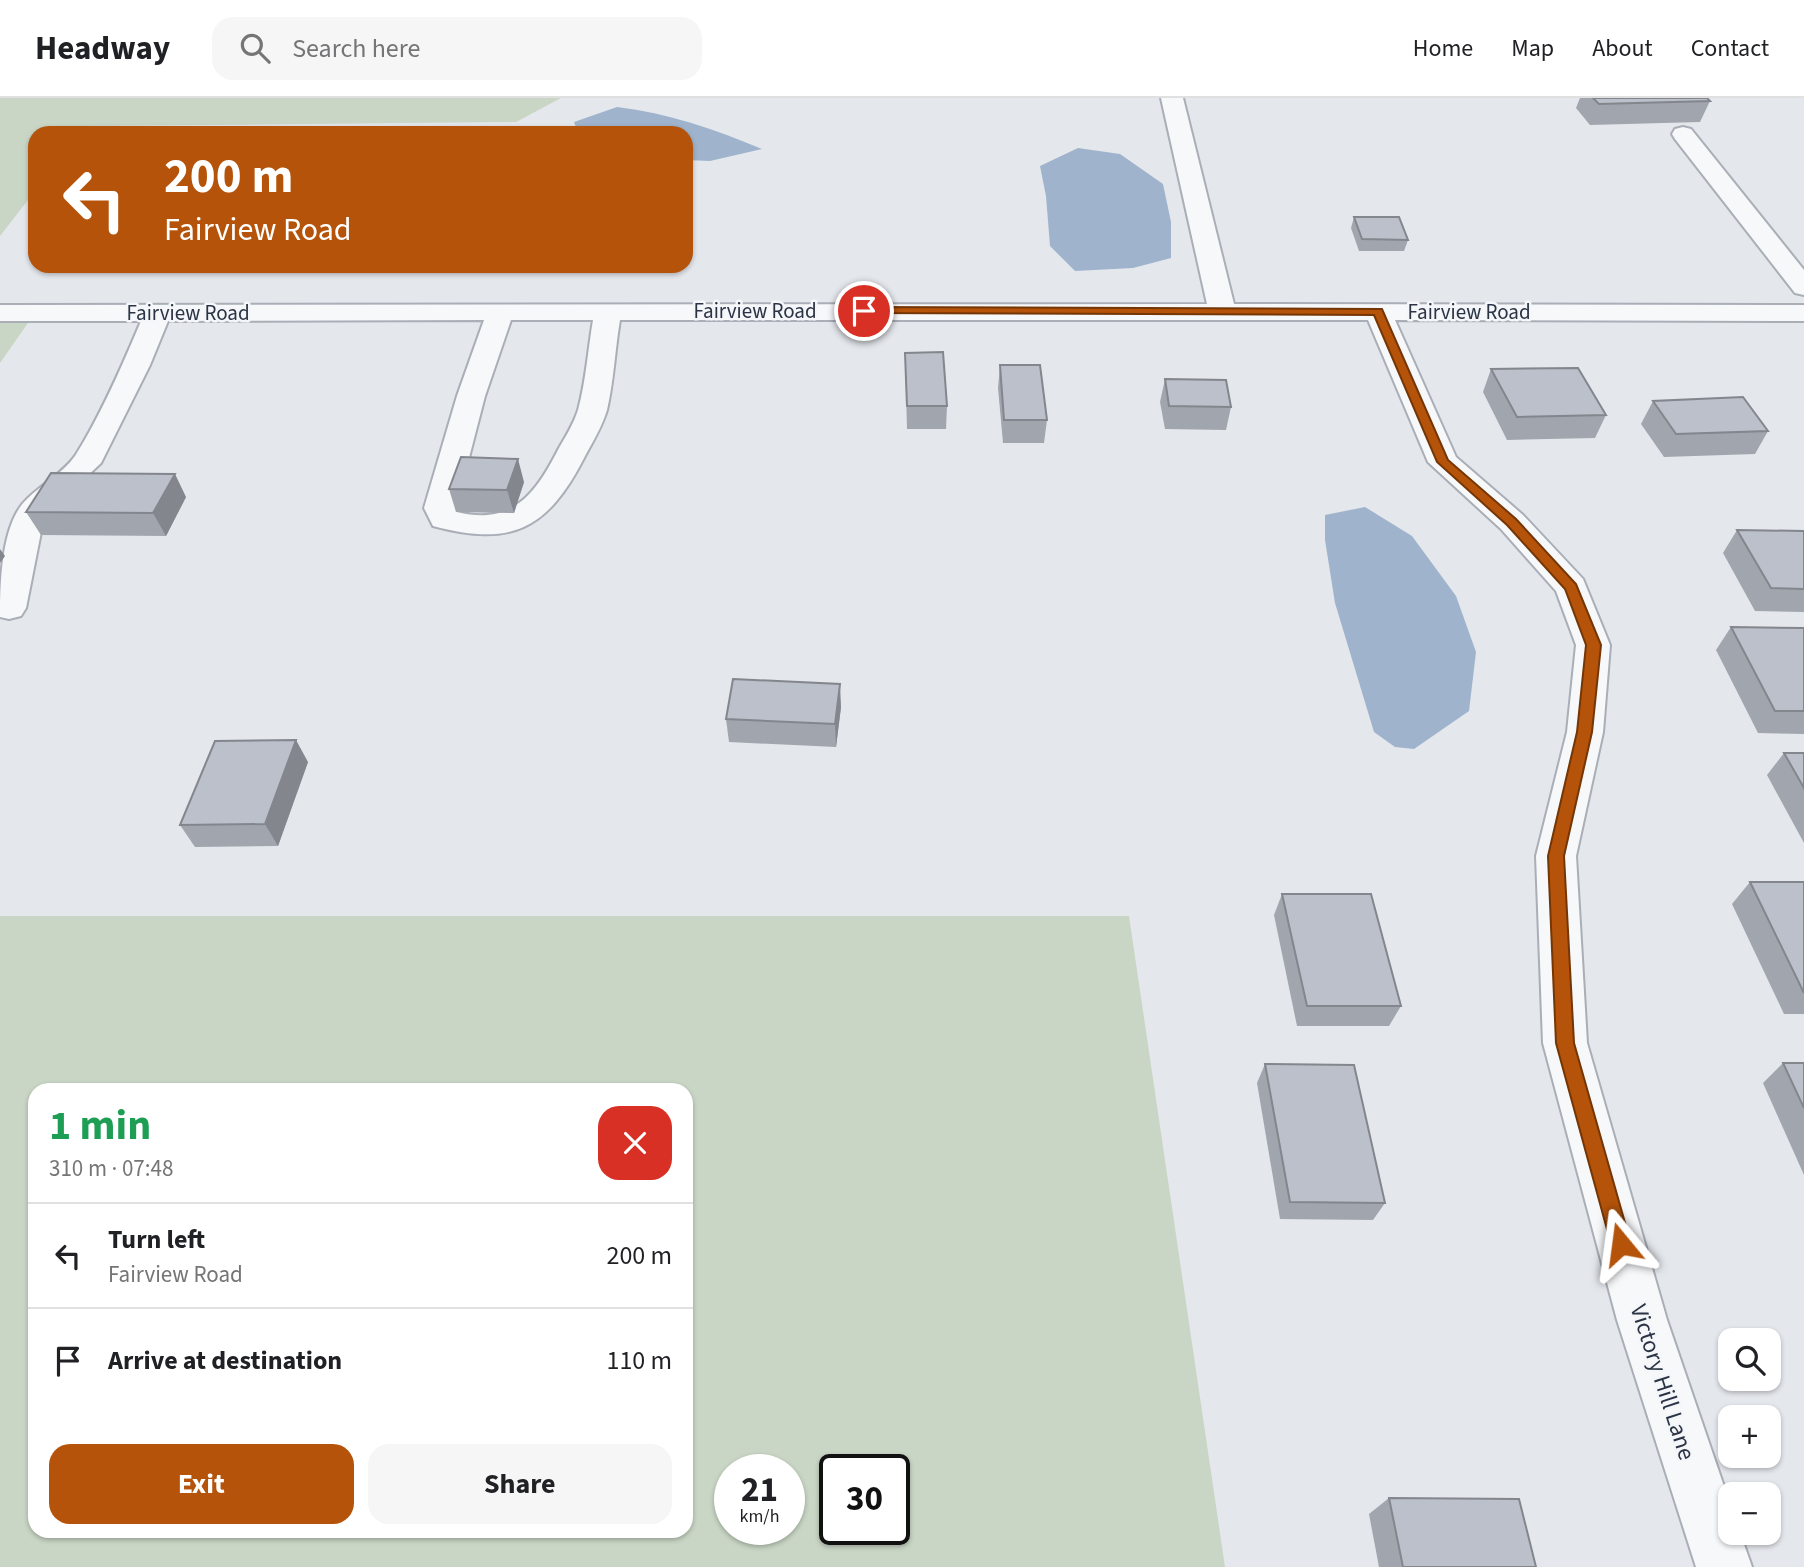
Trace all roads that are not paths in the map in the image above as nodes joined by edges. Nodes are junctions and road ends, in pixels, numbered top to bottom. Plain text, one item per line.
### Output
1 (1172, 98) edge
2 (1683, 134) dead end
3 (1804, 287) edge
4 (608, 311) junction
5 (1222, 311) junction
6 (500, 312) junction
7 (1378, 312) junction
8 (0, 313) edge
9 (158, 313) junction
10 (1804, 313) edge
11 (9, 608) dead end
12 (1724, 1567) edge

1 - 5 street
2 - 3 street
4 - 5 street, Fairview Road
4 - 6 street, Fairview Road
4 - 6 street
5 - 7 street, Fairview Road
6 - 9 street, Fairview Road
7 - 10 street, Fairview Road
7 - 12 street, Victory Hill Lane
8 - 9 street, Fairview Road
9 - 11 street

